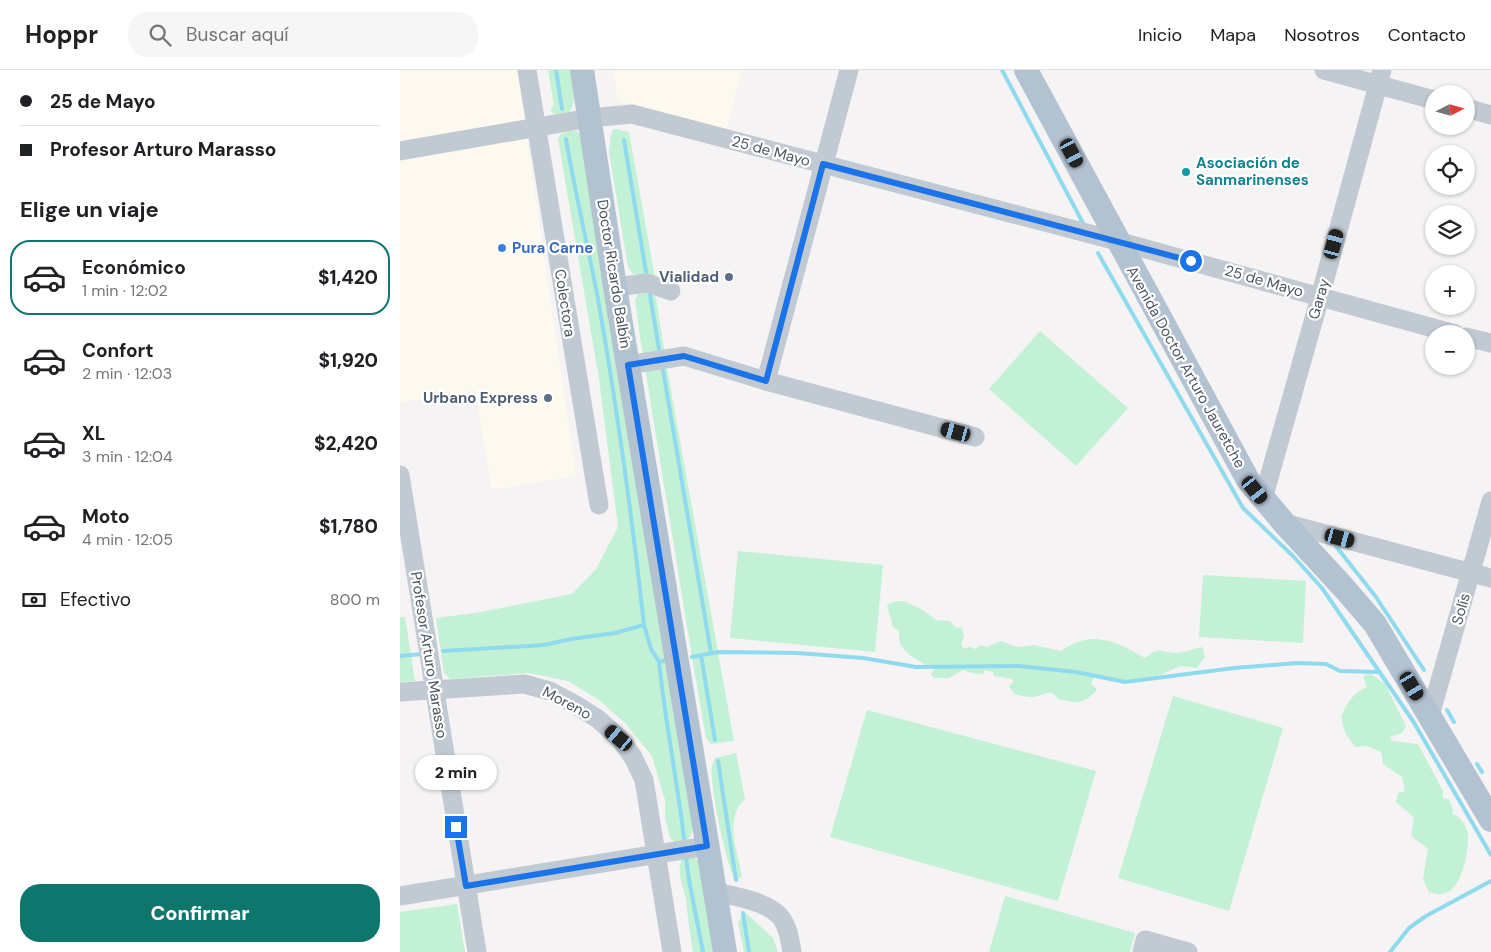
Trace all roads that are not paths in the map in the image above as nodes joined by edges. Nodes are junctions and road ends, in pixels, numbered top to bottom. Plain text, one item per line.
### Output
1 (527, 70) edge
2 (582, 70) edge
3 (849, 70) edge
4 (1026, 70) edge
5 (1324, 70) edge
6 (1380, 77) edge
7 (1425, 96) edge
8 (1475, 111) edge
9 (1491, 115) edge
10 (590, 118) junction
11 (536, 127) junction
12 (400, 151) edge
13 (823, 164) junction
14 (1117, 241) junction
15 (615, 287) junction
16 (672, 291) dead end
17 (1320, 297) junction
18 (1425, 326) edge
19 (1475, 339) edge
20 (1491, 343) edge
21 (628, 365) junction
22 (766, 381) junction
23 (975, 437) dead end
24 (400, 475) edge
25 (1262, 499) junction
26 (1491, 501) edge
27 (599, 505) dead end
28 (1284, 523) junction
29 (1472, 573) junction
30 (1491, 578) edge
31 (434, 689) junction
32 (400, 692) edge
33 (1430, 716) junction
34 (1489, 812) edge
35 (707, 846) junction
36 (656, 855) junction
37 (466, 886) junction
38 (715, 892) junction
39 (400, 896) edge
40 (1144, 946) edge
41 (477, 952) edge
42 (672, 952) edge
43 (725, 952) edge
44 (792, 952) edge
45 (1188, 952) edge

1 - 11 street, Colectora
2 - 10 main road, Doctor Ricardo Balbín
3 - 13 street
4 - 14 main road, Avenida Doctor Arturo Jauretche
5 - 6 street
6 - 7 street
6 - 17 street, Garay
8 - 9 street
10 - 11 street, 25 de Mayo
10 - 13 street, 25 de Mayo
10 - 15 main road, Doctor Ricardo Balbín
11 - 12 street, 25 de Mayo
11 - 27 street, Colectora
13 - 14 street, 25 de Mayo
13 - 22 street
14 - 17 street, 25 de Mayo
14 - 25 main road, Avenida Doctor Arturo Jauretche
15 - 16 street
15 - 21 main road, Doctor Ricardo Balbín
17 - 18 street, 25 de Mayo
17 - 25 street, Garay
19 - 20 street
21 - 22 street
21 - 35 main road, Doctor Ricardo Balbín
22 - 23 street
24 - 31 street, Profesor Arturo Marasso
25 - 28 main road, Avenida Doctor Arturo Jauretche
26 - 29 street, Solís
28 - 29 street
28 - 33 main road, Avenida Doctor Arturo Jauretche
29 - 30 street
29 - 33 street, Solís
31 - 32 street, Moreno
31 - 36 street, Moreno
31 - 37 street, Profesor Arturo Marasso
33 - 34 main road, Avenida Doctor Arturo Jauretche
35 - 36 street
35 - 38 main road, Doctor Ricardo Balbín
36 - 37 street
36 - 42 street
37 - 39 street
37 - 41 street, Profesor Arturo Marasso
38 - 43 main road, Doctor Ricardo Balbín
38 - 44 street
40 - 45 street

